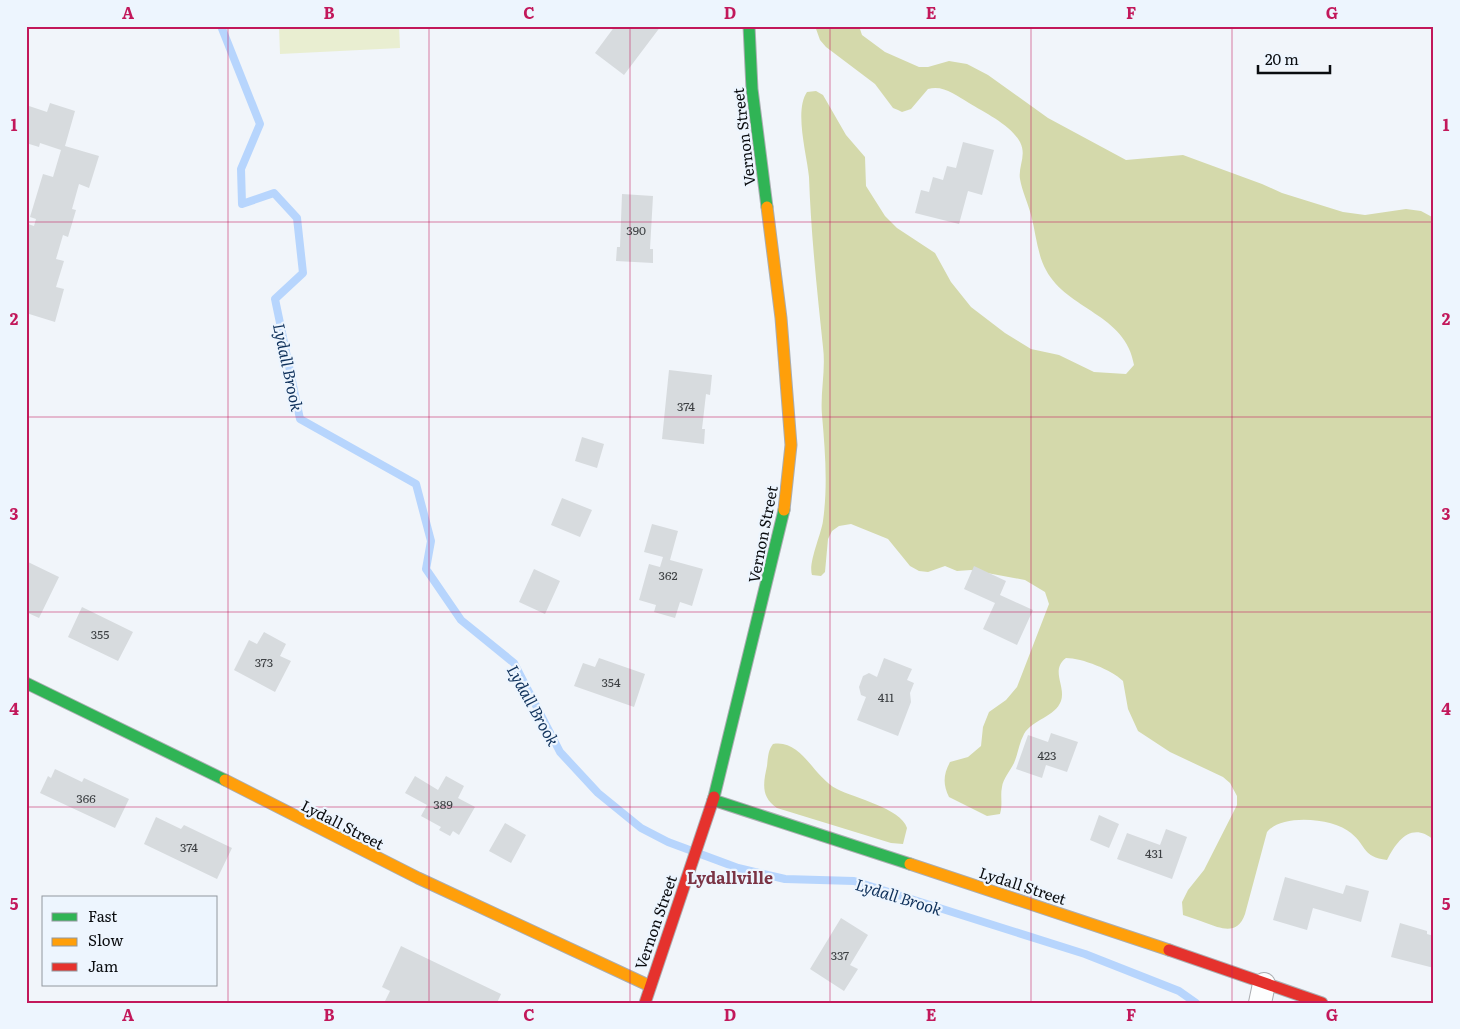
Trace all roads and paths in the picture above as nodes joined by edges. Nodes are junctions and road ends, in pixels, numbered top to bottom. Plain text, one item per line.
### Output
1 (749, 26) edge
2 (26, 683) edge
3 (713, 800) junction
4 (650, 986) junction
5 (1262, 993) edge
6 (1299, 999) edge
7 (645, 1003) edge
8 (1322, 1003) edge

1 - 3 street, Vernon Street
2 - 4 street, Lydall Street
3 - 4 street, Vernon Street
3 - 5 street, Lydall Street
4 - 7 street, Vernon Street
5 - 6 street, Lydall Street
6 - 8 street, Lydall Street

